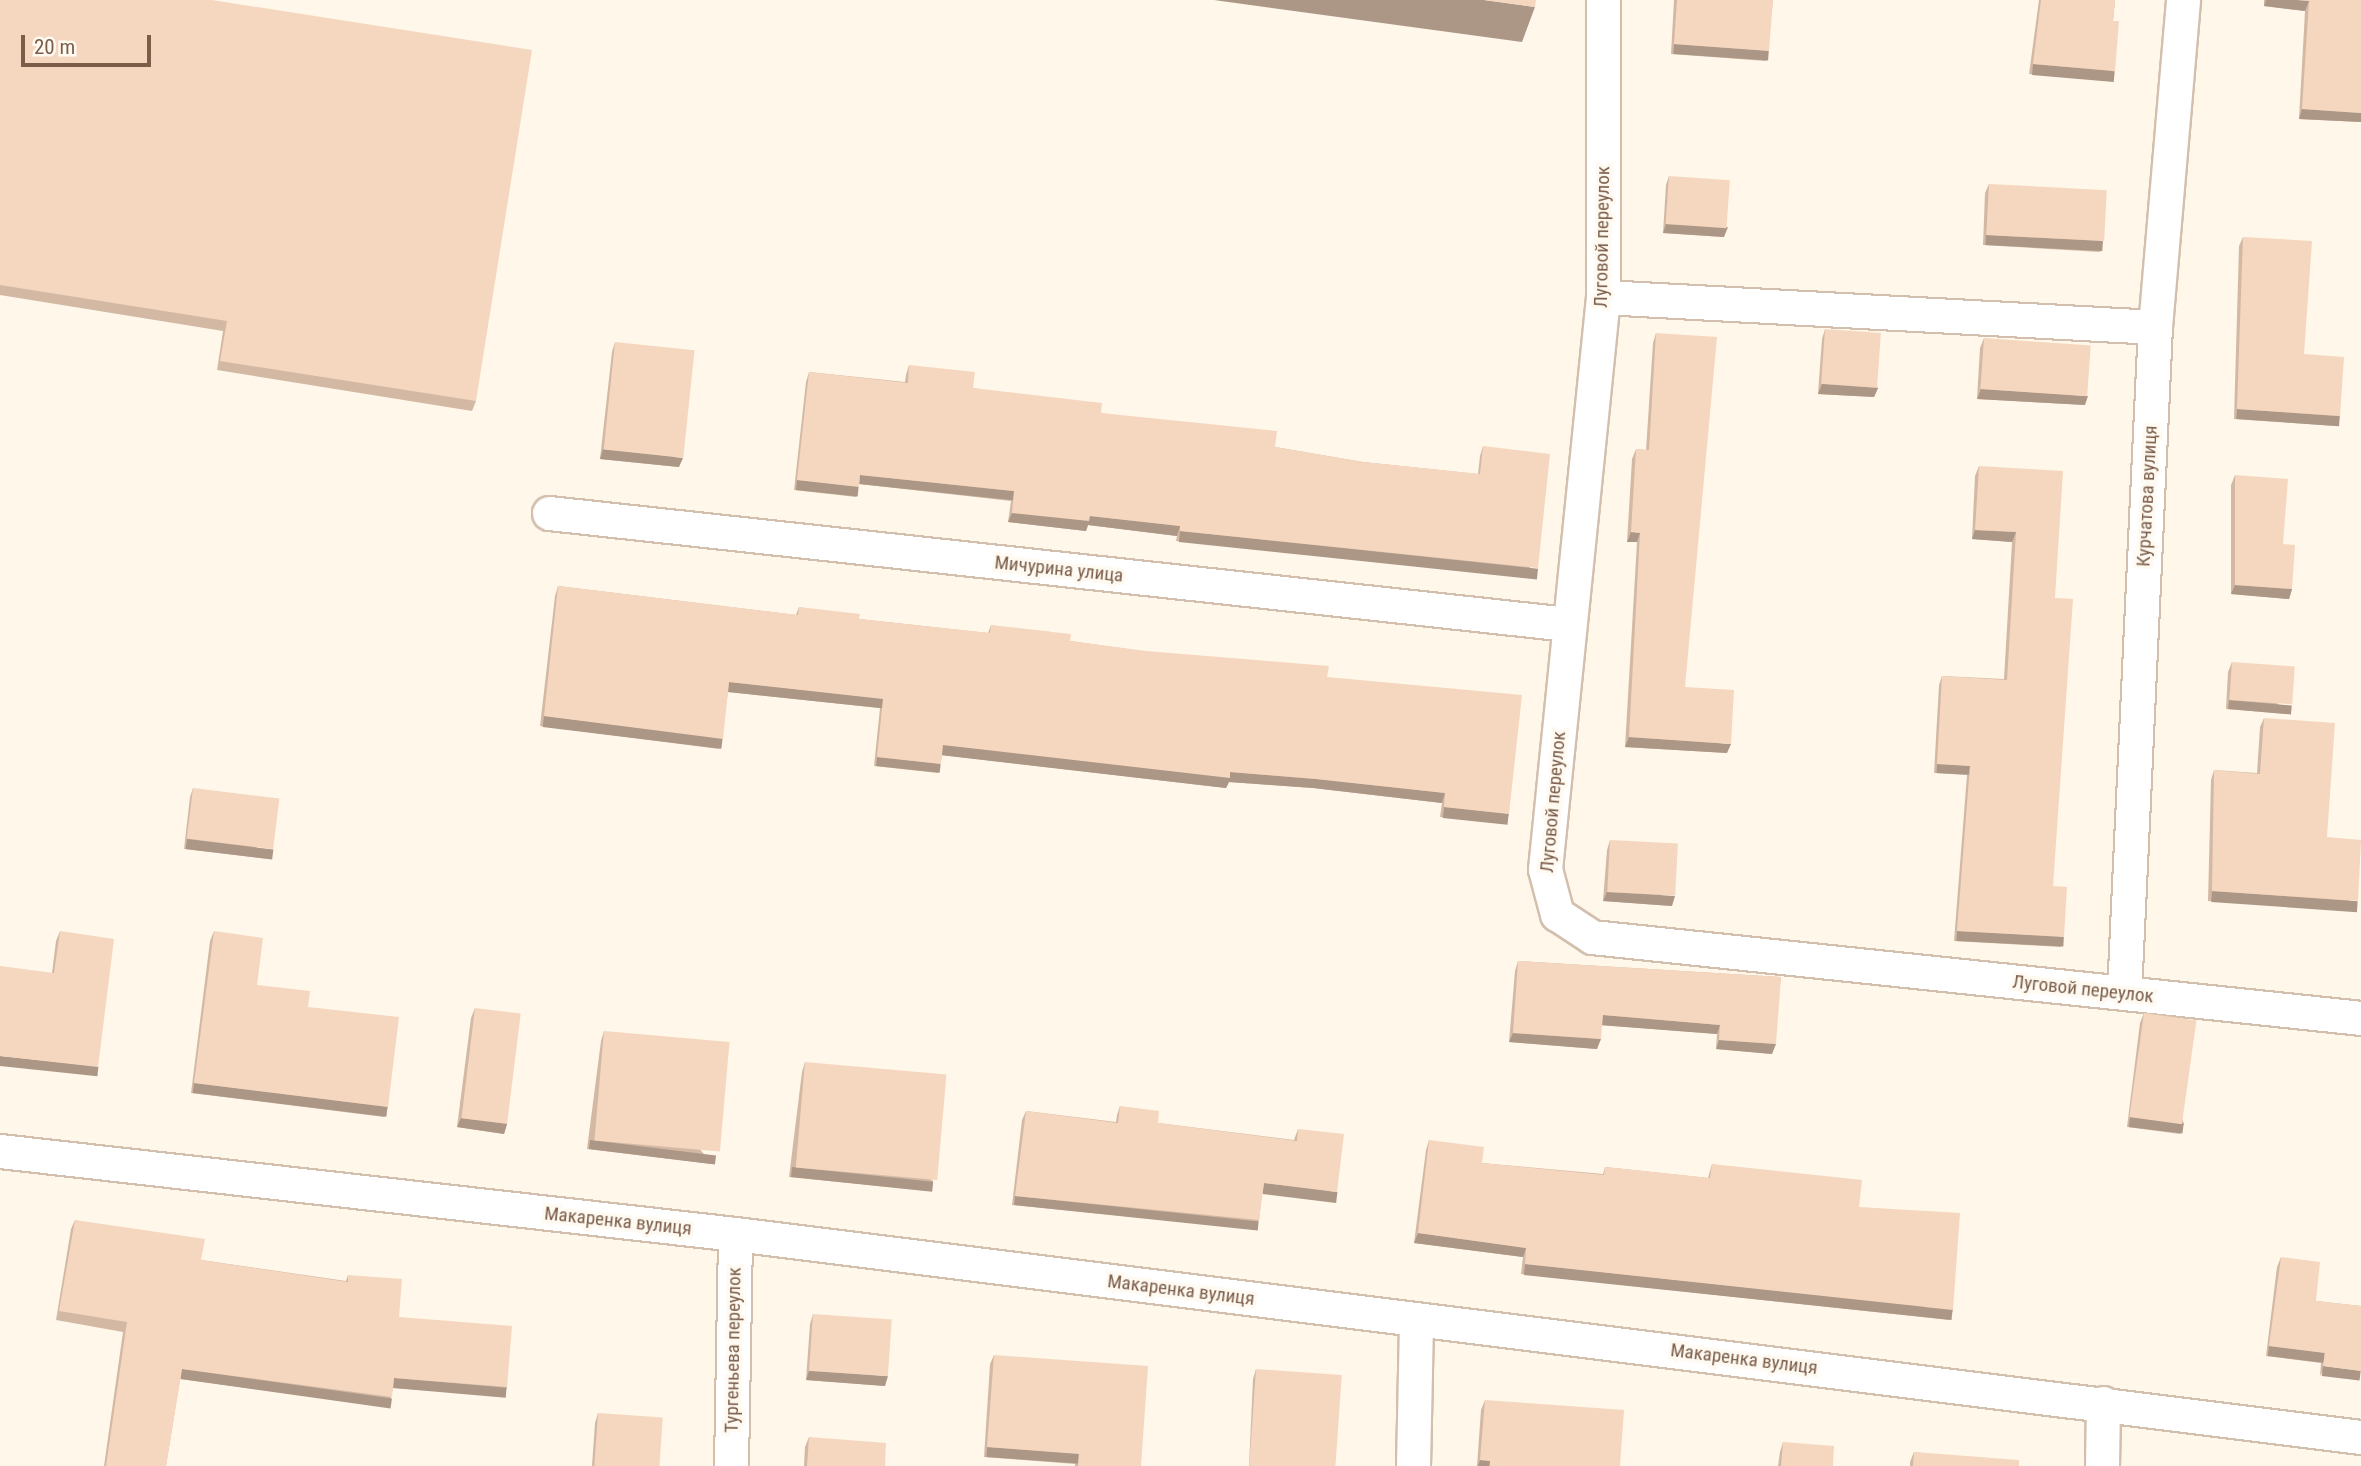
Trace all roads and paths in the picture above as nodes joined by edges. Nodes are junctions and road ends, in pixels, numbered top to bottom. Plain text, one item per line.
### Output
1 (1603, 0) edge
2 (2183, 0) edge
3 (1603, 298) junction
4 (2155, 327) junction
5 (549, 513) dead end
6 (1568, 624) junction
7 (2124, 993) junction
8 (2361, 1018) edge
9 (0, 1151) edge
10 (735, 1234) junction
11 (1416, 1319) junction
12 (2103, 1403) junction
13 (2361, 1437) edge
14 (730, 1466) edge
15 (1413, 1466) edge
16 (2102, 1466) edge

1 - 3 street, Луговой переулок
2 - 4 street, Курчатова вулиця
3 - 4 street
3 - 6 street, Луговой переулок
4 - 7 street, Курчатова вулиця
5 - 6 street, Мичурина улица
6 - 7 street, Луговой переулок
7 - 8 street, Луговой переулок
9 - 10 street, Макаренка вулиця
10 - 11 street, Макаренка вулиця
10 - 14 street, Тургеньева переулок
11 - 12 street, Макаренка вулиця
11 - 15 street
12 - 13 street, Макаренка вулиця
12 - 16 street

